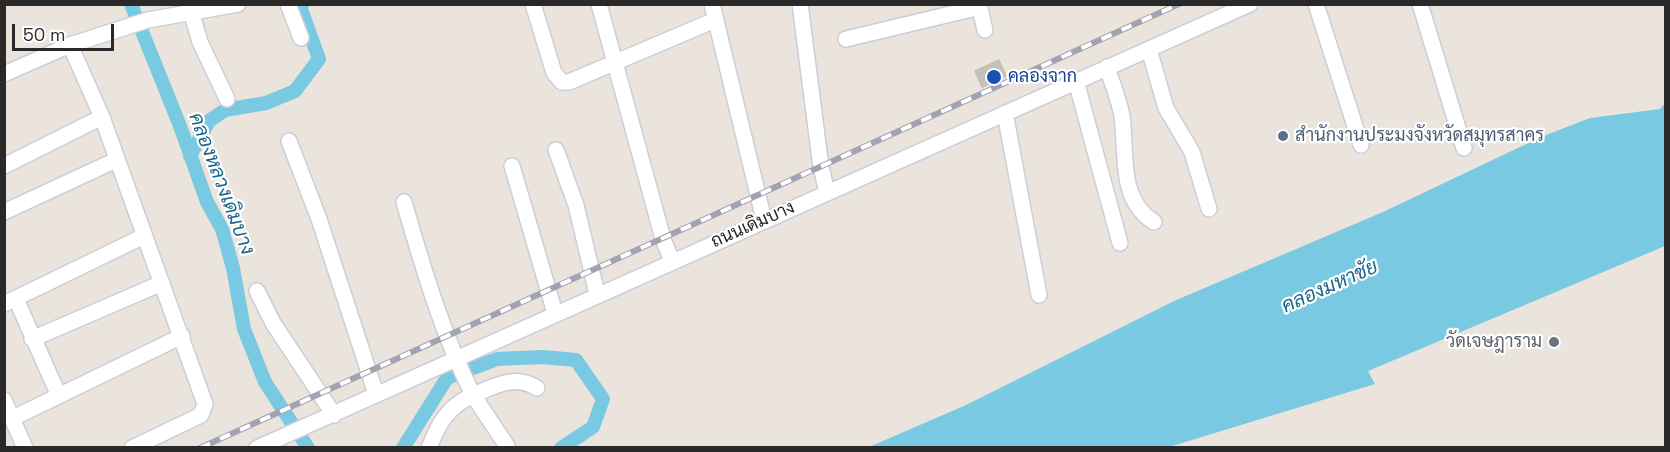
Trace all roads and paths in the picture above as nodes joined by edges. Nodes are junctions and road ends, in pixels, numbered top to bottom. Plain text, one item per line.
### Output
1 (238, 4) edge
2 (288, 4) edge
3 (533, 4) edge
4 (599, 4) edge
5 (712, 4) edge
6 (800, 4) edge
7 (1250, 4) edge
8 (1316, 4) edge
9 (1420, 4) edge
10 (979, 6) edge
11 (190, 9) edge
12 (715, 20) junction
13 (985, 30) dead end
14 (301, 38) dead end
15 (846, 39) dead end
16 (70, 45) junction
17 (1149, 49) junction
18 (615, 62) junction
19 (1107, 67) junction
20 (4, 74) edge
21 (1076, 81) junction
22 (227, 99) dead end
23 (1005, 113) junction
24 (102, 117) junction
25 (289, 141) dead end
26 (1361, 145) dead end
27 (1464, 148) dead end
28 (556, 150) dead end
29 (116, 160) junction
30 (4, 166) edge
31 (512, 166) dead end
32 (827, 192) junction
33 (404, 202) dead end
34 (1209, 210) dead end
35 (4, 212) edge
36 (764, 220) junction
37 (1154, 222) dead end
38 (144, 236) junction
39 (1120, 243) dead end
40 (672, 261) junction
41 (162, 283) junction
42 (257, 291) dead end
43 (597, 294) junction
44 (1039, 295) dead end
45 (10, 302) edge
46 (555, 313) junction
47 (182, 336) junction
48 (32, 339) junction
49 (455, 359) junction
50 (537, 388) dead end
51 (376, 394) junction
52 (473, 395) junction
53 (59, 396) junction
54 (4, 400) edge
55 (334, 415) junction
56 (13, 418) junction
57 (268, 444) edge
58 (507, 446) edge
59 (25, 447) edge
60 (132, 447) edge
61 (429, 447) edge

1 - 11 street
2 - 14 street
3 - 18 street
4 - 18 street
5 - 12 street
6 - 32 street
7 - 17 street, ถนนเดิมบาง
8 - 26 street
9 - 27 street
10 - 13 street
10 - 15 street
11 - 16 street
11 - 22 street
12 - 18 street
12 - 36 street
16 - 20 street
16 - 24 street
17 - 19 street, ถนนเดิมบาง
17 - 34 street
18 - 40 street
19 - 21 street, ถนนเดิมบาง
19 - 37 street
21 - 23 street, ถนนเดิมบาง
21 - 39 street
23 - 32 street, ถนนเดิมบาง
23 - 44 street
24 - 29 street
24 - 30 street
25 - 51 street
28 - 43 street
29 - 35 street
29 - 38 street
31 - 46 street
32 - 36 street, ถนนเดิมบาง
33 - 49 street
36 - 40 street, ถนนเดิมบาง
38 - 41 street
38 - 45 street
40 - 43 street, ถนนเดิมบาง
41 - 47 street
41 - 48 street
42 - 55 street
43 - 46 street, ถนนเดิมบาง
45 - 48 street
46 - 49 street, ถนนเดิมบาง
47 - 53 street
47 - 60 street
48 - 53 street
49 - 51 street, ถนนเดิมบาง
49 - 52 street
50 - 52 street
51 - 55 street, ถนนเดิมบาง
52 - 58 street
52 - 61 street
53 - 56 street
54 - 56 street
55 - 57 street, ถนนเดิมบาง
56 - 59 street

